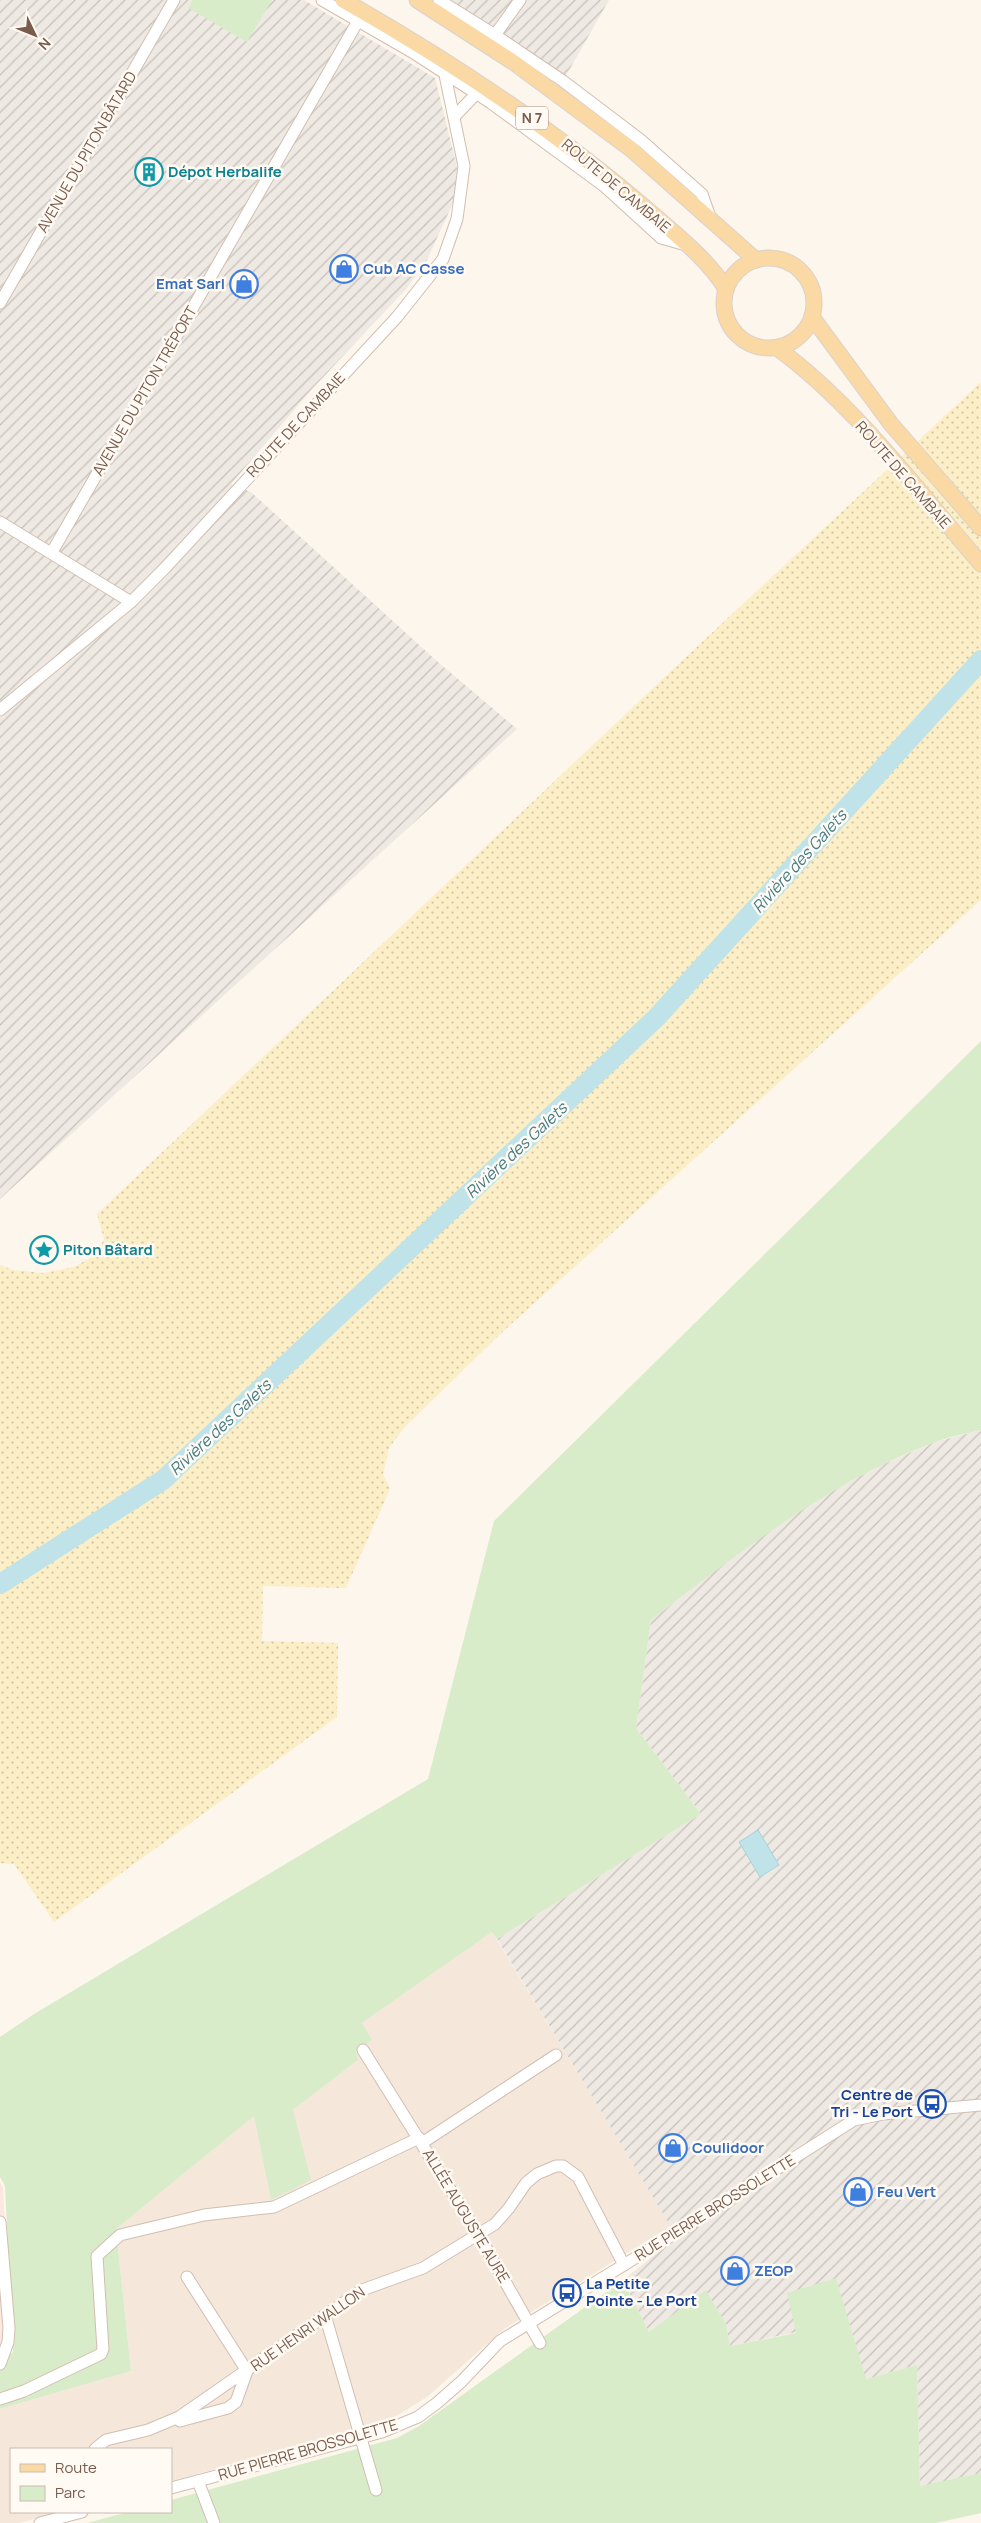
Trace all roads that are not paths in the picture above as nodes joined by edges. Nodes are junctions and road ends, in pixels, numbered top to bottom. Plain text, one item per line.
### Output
1 (174, 0) edge
2 (322, 0) edge
3 (344, 0) edge
4 (417, 0) edge
5 (439, 0) edge
6 (520, 0) edge
7 (358, 21) junction
8 (495, 35) junction
9 (445, 75) junction
10 (476, 94) junction
11 (455, 116) junction
12 (711, 220) junction
13 (686, 245) junction
14 (756, 260) junction
15 (726, 288) junction
16 (0, 303) edge
17 (812, 318) junction
18 (777, 348) junction
19 (0, 522) edge
20 (981, 528) edge
21 (52, 552) junction
22 (981, 564) edge
23 (131, 602) junction
24 (0, 710) edge
25 (364, 2050) dead end
26 (556, 2056) dead end
27 (981, 2105) edge
28 (421, 2140) junction
29 (0, 2222) edge
30 (478, 2234) junction
31 (624, 2265) junction
32 (187, 2277) dead end
33 (325, 2315) junction
34 (528, 2324) junction
35 (540, 2343) dead end
36 (0, 2364) edge
37 (247, 2372) junction
38 (0, 2399) edge
39 (164, 2425) junction
40 (361, 2438) junction
41 (96, 2448) edge
42 (198, 2481) junction
43 (172, 2488) edge
44 (376, 2490) dead end
45 (78, 2513) edge
46 (40, 2523) edge
47 (214, 2523) edge

1 - 16 street, AVENUE DU PITON BÂTARD
2 - 7 street
3 - 13 main road, ROUTE DE CAMBAIE / N 7
4 - 12 main road, N 7
5 - 8 street
6 - 8 street
7 - 9 street
7 - 21 street, AVENUE DU PITON TRÉPORT
8 - 12 street
9 - 10 street
9 - 11 street, ROUTE DE CAMBAIE
10 - 11 street
10 - 13 street
11 - 23 street, ROUTE DE CAMBAIE
12 - 14 main road, N 7
13 - 15 main road, ROUTE DE CAMBAIE / N 7
14 - 15 main road
14 - 17 main road
15 - 18 main road, ROUTE DE CAMBAIE
17 - 18 main road
17 - 20 main road, ROUTE DE CAMBAIE
18 - 22 main road, ROUTE DE CAMBAIE
19 - 21 street
21 - 23 street
23 - 24 street, ROUTE DE CAMBAIE
25 - 28 street
26 - 28 street, ALLÉE AUGUSTE AURE
27 - 31 street, RUE PIERRE BROSSOLETTE
28 - 30 street, ALLÉE AUGUSTE AURE
28 - 38 street
29 - 36 street
30 - 31 street, RUE HENRI WALLON
30 - 33 street, RUE HENRI WALLON
30 - 34 street, ALLÉE AUGUSTE AURE
31 - 34 street, RUE PIERRE BROSSOLETTE
32 - 37 street
33 - 37 street, RUE HENRI WALLON
33 - 40 street
34 - 35 street, ALLÉE AUGUSTE AURE
34 - 40 street, RUE PIERRE BROSSOLETTE
37 - 39 street, RUE HENRI WALLON
37 - 39 street
39 - 41 street, RUE HENRI WALLON
40 - 42 street, RUE PIERRE BROSSOLETTE
40 - 44 street
42 - 43 street, RUE PIERRE BROSSOLETTE
42 - 47 street
45 - 46 street

